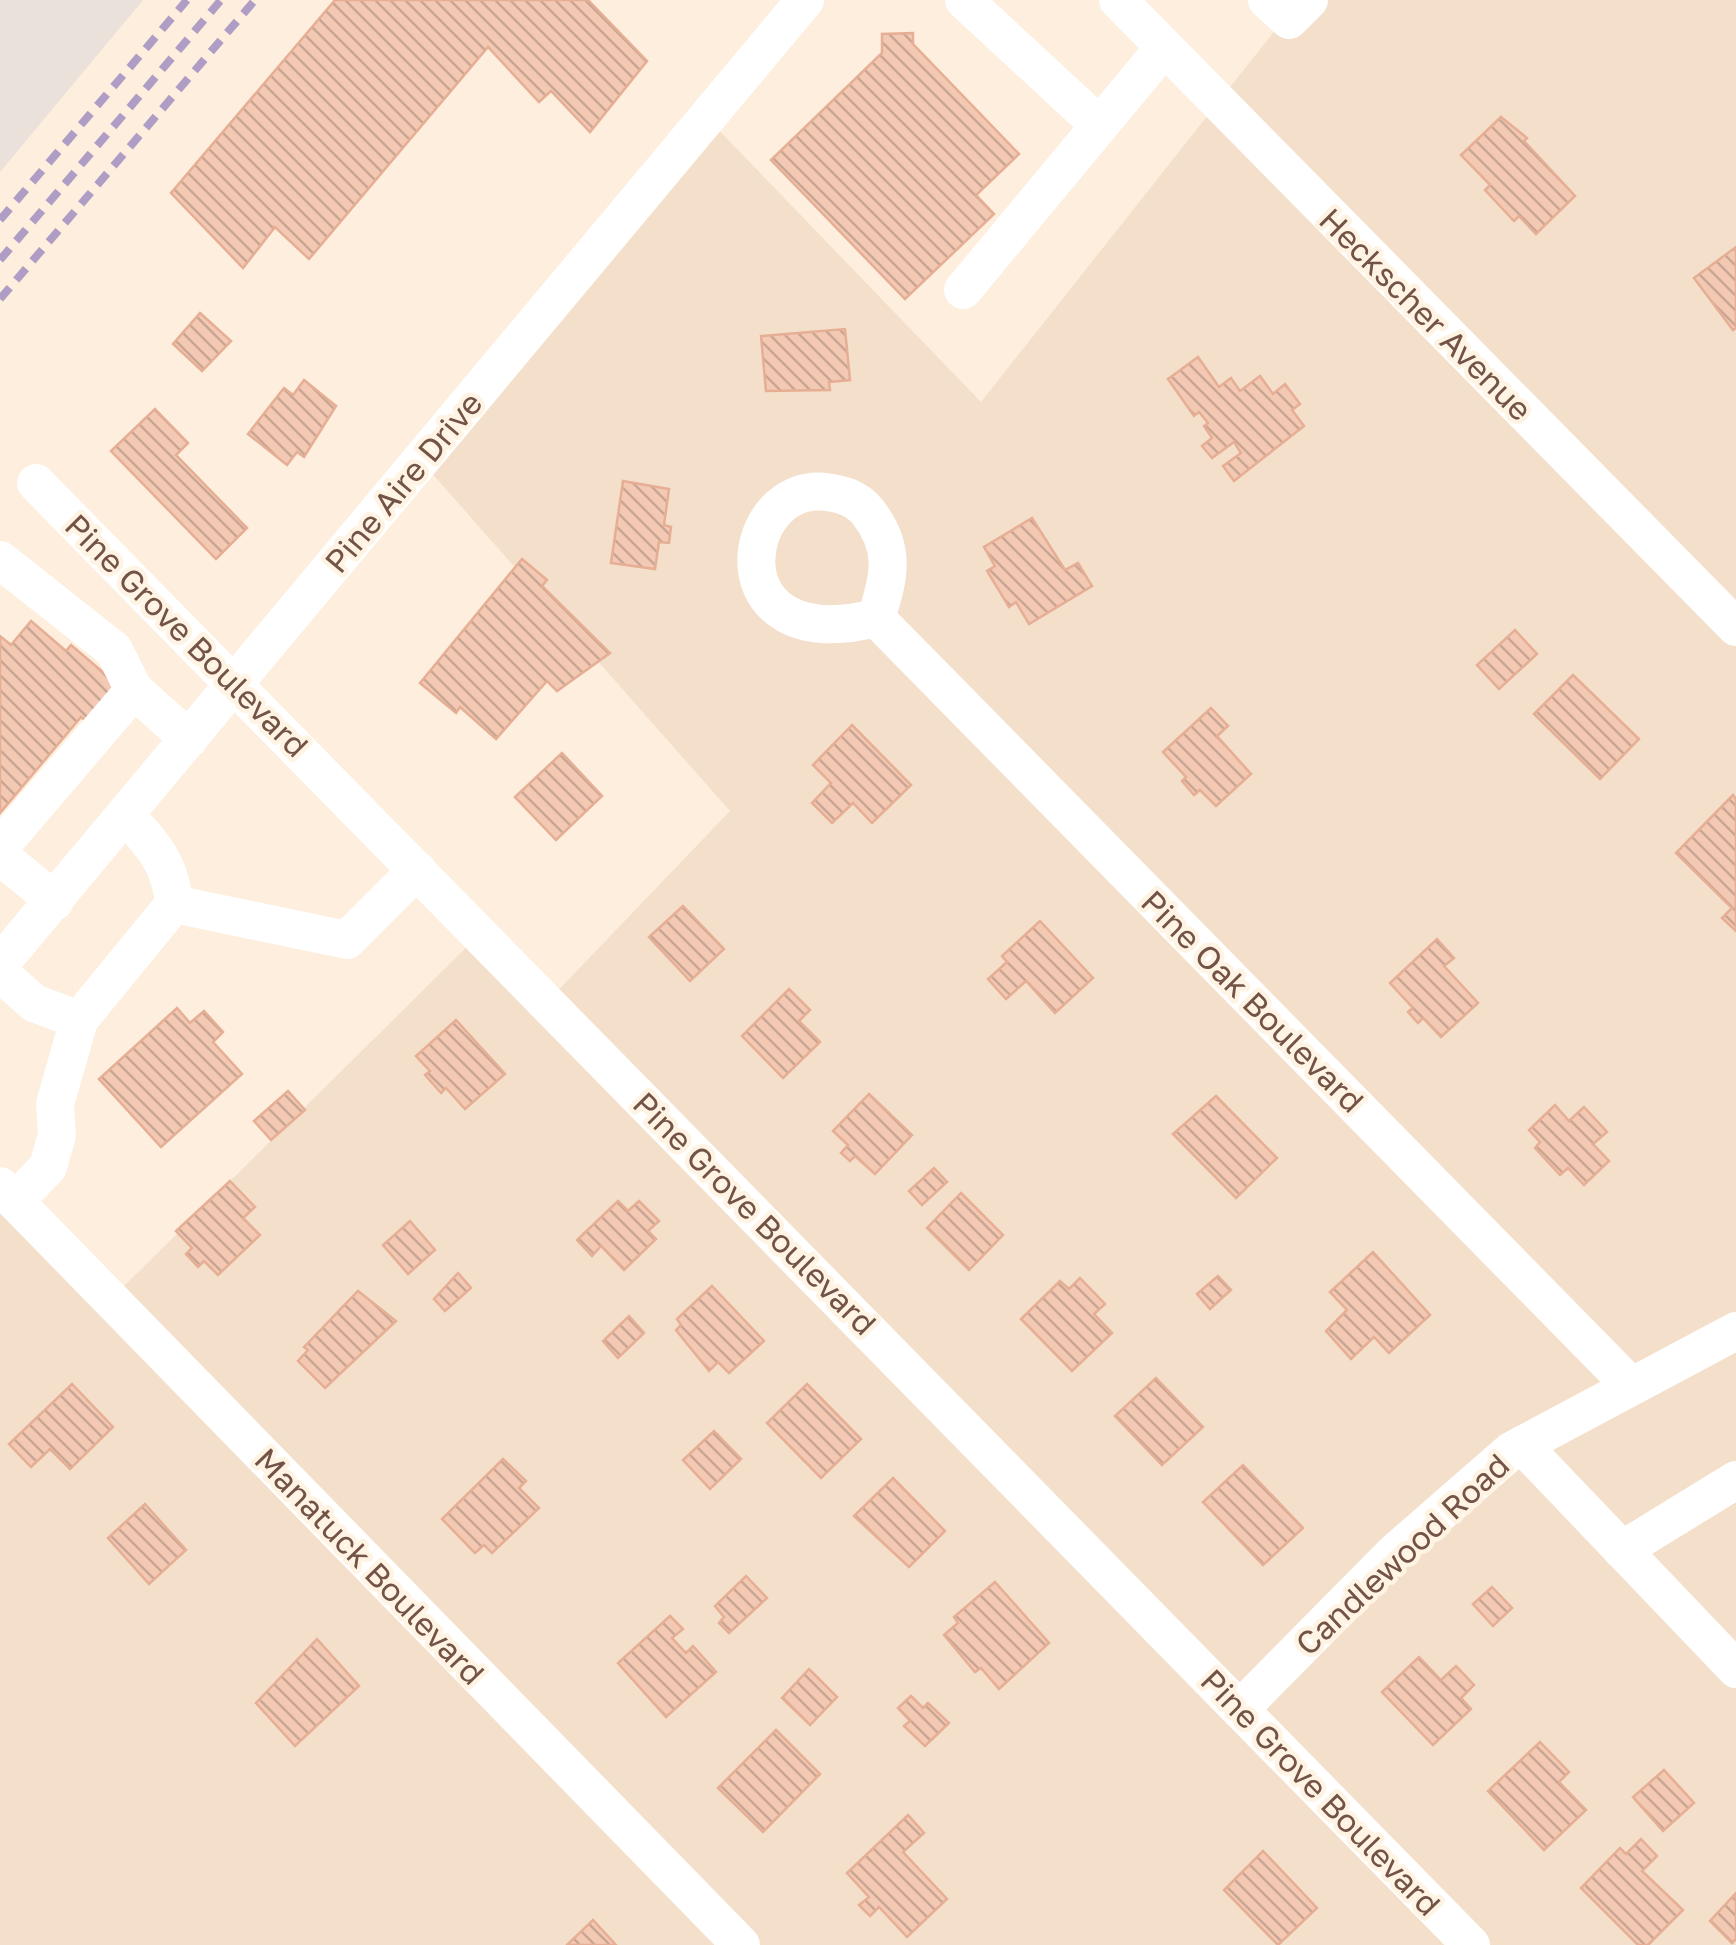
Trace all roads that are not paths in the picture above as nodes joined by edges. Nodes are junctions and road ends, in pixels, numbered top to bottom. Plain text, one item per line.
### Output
1 (805, 0) edge
2 (964, 0) edge
3 (1118, 0) edge
4 (1267, 0) edge
5 (1309, 0) edge
6 (1164, 49) junction
7 (1099, 125) junction
8 (962, 290) dead end
9 (36, 483) dead end
10 (0, 560) edge
11 (876, 618) dead end
12 (1736, 627) edge
13 (236, 684) junction
14 (134, 690) junction
15 (189, 740) junction
16 (126, 816) junction
17 (0, 847) edge
18 (0, 856) edge
19 (417, 870) junction
20 (55, 901) junction
21 (174, 904) junction
22 (0, 964) edge
23 (0, 973) edge
24 (79, 1020) junction
25 (7, 1194) edge
26 (1736, 1332) edge
27 (1630, 1385) junction
28 (1522, 1445) junction
29 (1736, 1480) edge
30 (1622, 1550) junction
31 (1736, 1668) edge
32 (1240, 1709) junction
33 (741, 1945) edge
34 (1471, 1945) edge

1 - 13 street, Pine Aire Drive
2 - 7 street
3 - 6 street, Heckscher Avenue
4 - 5 street
6 - 7 street
6 - 12 street, Heckscher Avenue
7 - 8 street
9 - 13 street, Pine Grove Boulevard
10 - 14 street
11 - 27 street, Pine Oak Boulevard
13 - 15 street, Pine Aire Drive
13 - 19 street, Pine Grove Boulevard
14 - 15 street
14 - 17 street
15 - 16 street, Pine Aire Drive
16 - 20 street, Pine Aire Drive
16 - 21 street
18 - 20 street
19 - 21 street
19 - 32 street, Pine Grove Boulevard
20 - 22 street, Pine Aire Drive
21 - 24 street
23 - 24 street
24 - 25 street
25 - 33 street, Manatuck Boulevard
26 - 27 street, Candlewood Road
27 - 28 street, Candlewood Road
28 - 30 street
28 - 32 street, Candlewood Road
29 - 30 street
30 - 31 street
32 - 34 street, Pine Grove Boulevard

